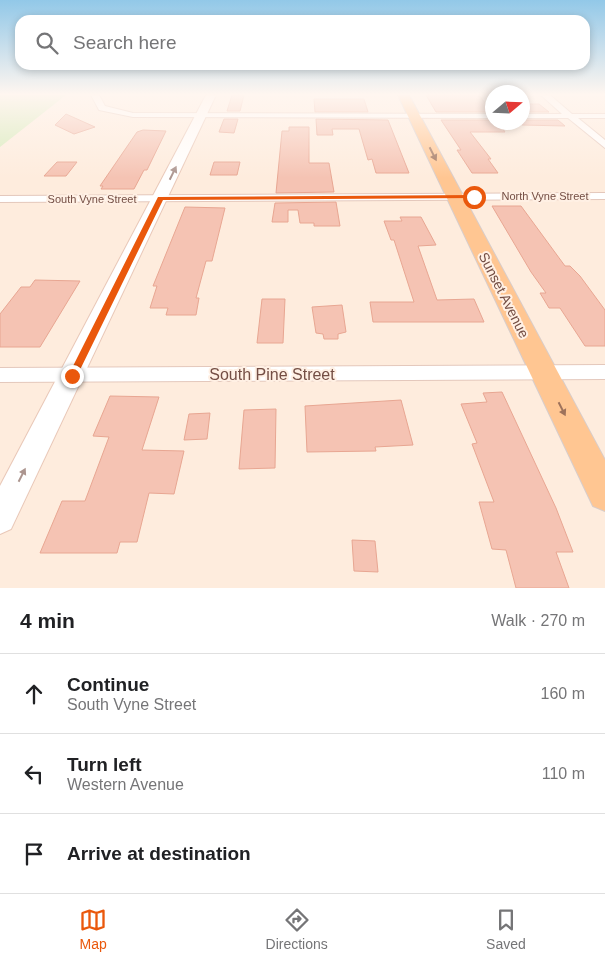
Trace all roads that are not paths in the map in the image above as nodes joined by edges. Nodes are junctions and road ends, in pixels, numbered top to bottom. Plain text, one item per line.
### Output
1 (198, 122) edge
2 (417, 122) edge
3 (578, 122) edge
4 (605, 145) edge
5 (605, 196) edge
6 (455, 197) junction
7 (160, 198) junction
8 (0, 199) edge
9 (605, 372) edge
10 (544, 373) junction
11 (0, 375) edge
12 (72, 376) junction
13 (605, 494) edge
14 (0, 518) edge

7 -> 1 street
2 -> 6 main road, Sunset Avenue
3 - 4 street
5 - 6 street, North Vyne Street
6 - 7 street, South Vyne Street
6 - 10 main road, Sunset Avenue
7 - 8 street, South Vyne Street
7 - 12 street
9 - 10 street, South Pine Street
10 - 12 street, South Pine Street
10 -> 13 main road, Sunset Avenue
11 - 12 street, South Pine Street
14 -> 12 street

